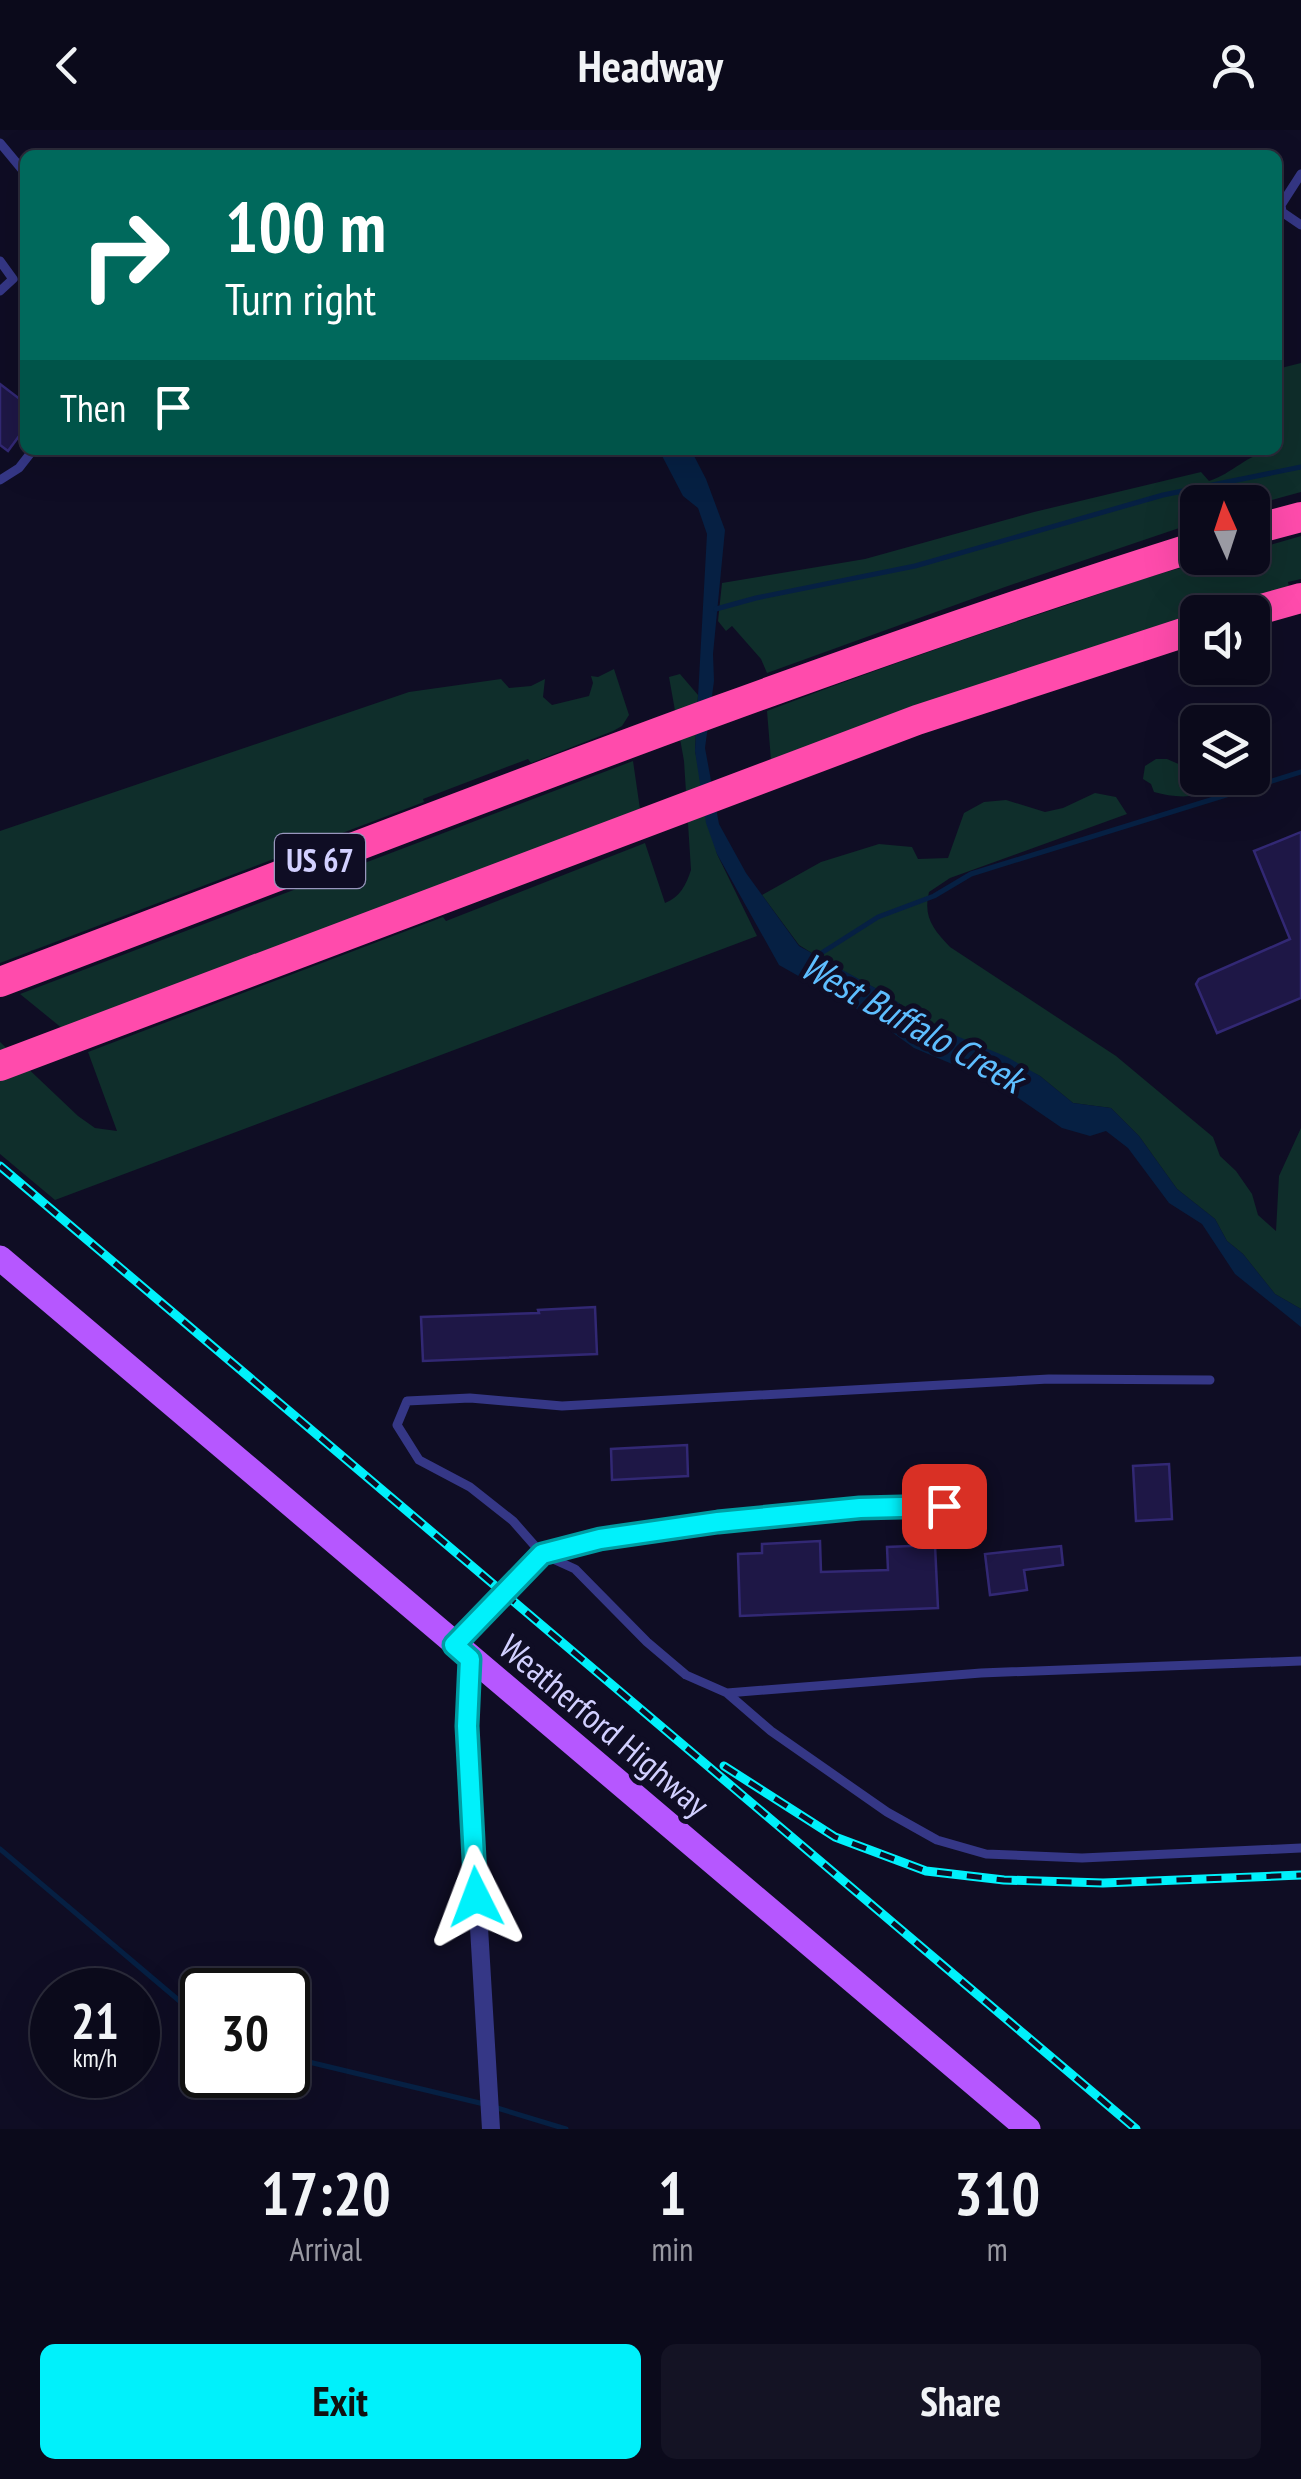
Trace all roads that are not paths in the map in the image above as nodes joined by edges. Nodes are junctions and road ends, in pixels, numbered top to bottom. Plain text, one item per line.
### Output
1 (0, 142) edge
2 (20, 168) edge
3 (1301, 174) edge
4 (1282, 203) edge
5 (0, 261) edge
6 (0, 291) edge
7 (29, 455) edge
8 (0, 480) edge
9 (1301, 517) edge
10 (1270, 525) edge
11 (1180, 552) edge
12 (1301, 598) edge
13 (1270, 607) edge
14 (1180, 634) edge
15 (0, 982) edge
16 (0, 1066) edge
17 (0, 1258) edge
18 (1210, 1380) dead end
19 (944, 1506) dead end
20 (542, 1554) junction
21 (462, 1652) junction
22 (1301, 1661) edge
23 (727, 1692) junction
24 (1301, 1848) edge
25 (491, 2129) edge
26 (1028, 2129) edge

1 - 2 lane
3 - 4 lane
5 - 6 lane
7 - 8 lane
9 - 10 highway
11 - 15 highway, US 67
12 - 13 highway
14 - 16 highway, US 67
17 - 21 main road, Weatherford Highway
18 - 20 lane
19 - 20 lane
20 - 21 lane
20 - 23 lane
21 - 25 street
21 - 26 main road, Weatherford Highway
22 - 23 lane
23 - 24 lane

